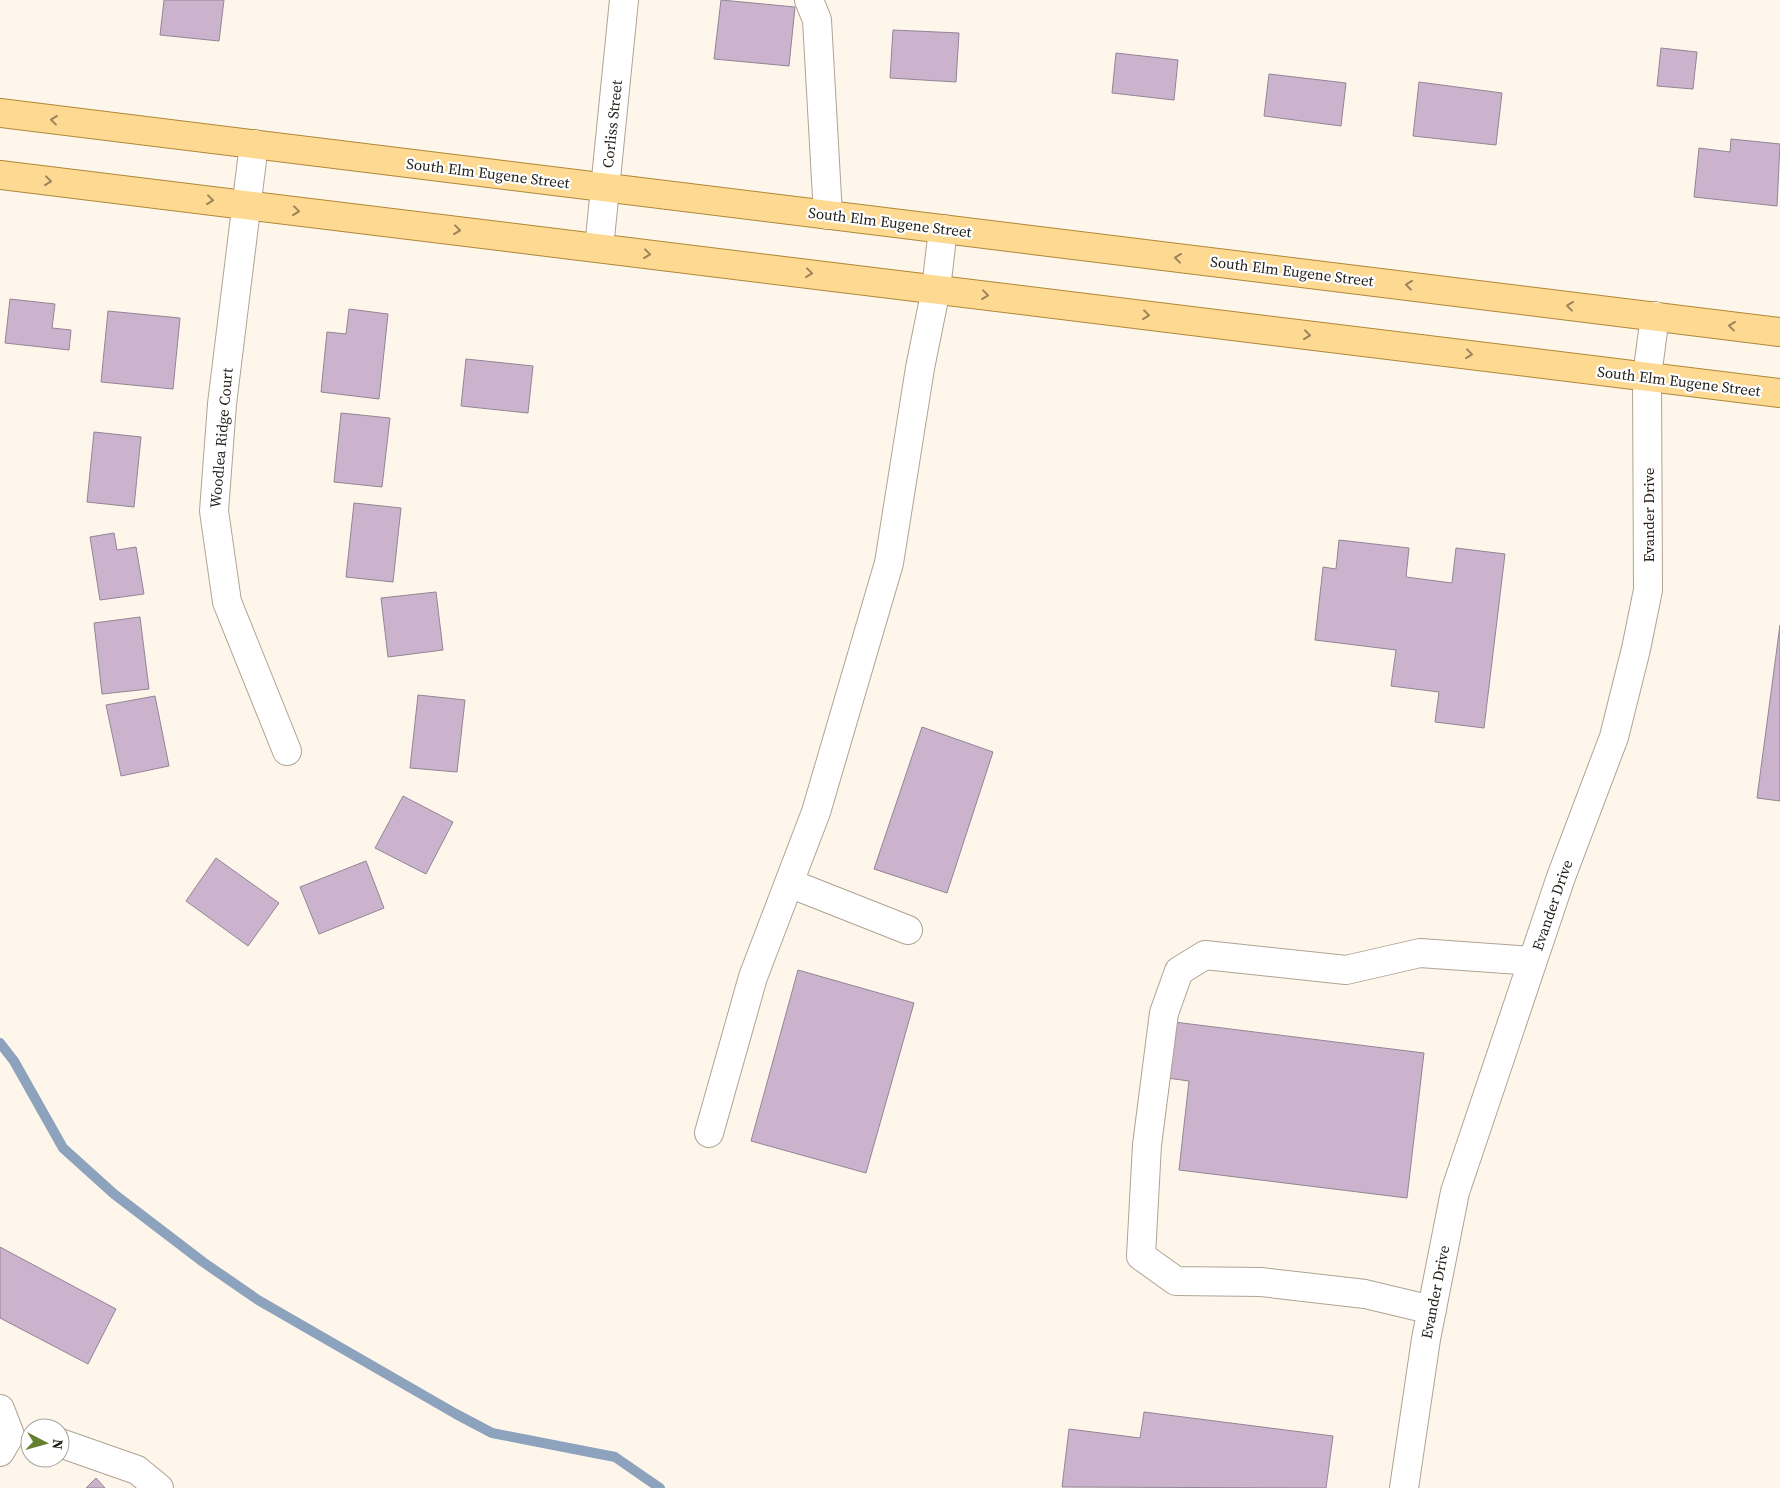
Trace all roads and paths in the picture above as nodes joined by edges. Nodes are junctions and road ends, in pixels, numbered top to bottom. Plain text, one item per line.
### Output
1 (624, 0) edge
2 (809, 0) edge
3 (0, 113) edge
4 (254, 144) junction
5 (0, 175) edge
6 (605, 187) junction
7 (247, 205) junction
8 (828, 215) junction
9 (943, 229) junction
10 (599, 248) junction
11 (936, 289) junction
12 (1655, 316) junction
13 (1780, 332) edge
14 (1647, 376) junction
15 (1780, 393) edge
16 (287, 751) dead end
17 (789, 883) junction
18 (908, 930) dead end
19 (1532, 961) junction
20 (709, 1133) dead end
21 (1432, 1310) junction
22 (0, 1409) edge
23 (13, 1441) edge
24 (70, 1447) edge
25 (158, 1488) edge
26 (1404, 1488) edge

1 - 6 street, Corliss Street
2 - 8 street
4 -> 3 main road, South Elm Eugene Street
4 - 6 main road, South Elm Eugene Street
4 - 7 street, Woodlea Ridge Court
5 -> 7 main road, South Elm Eugene Street
6 - 8 main road, South Elm Eugene Street
6 - 10 street, Corliss Street
7 -> 10 main road, South Elm Eugene Street
7 - 16 street, Woodlea Ridge Court
8 - 9 main road, South Elm Eugene Street
9 - 11 street
12 -> 9 main road, South Elm Eugene Street
10 -> 11 main road, South Elm Eugene Street
11 -> 14 main road, South Elm Eugene Street
11 - 17 street
13 -> 12 main road, South Elm Eugene Street
12 - 14 street, Evander Drive
14 - 15 main road, South Elm Eugene Street
14 - 19 street, Evander Drive
17 - 18 street
17 - 20 street
19 - 21 street, Evander Drive
19 - 21 street
21 - 26 street, Evander Drive
22 - 23 street
24 - 25 street

